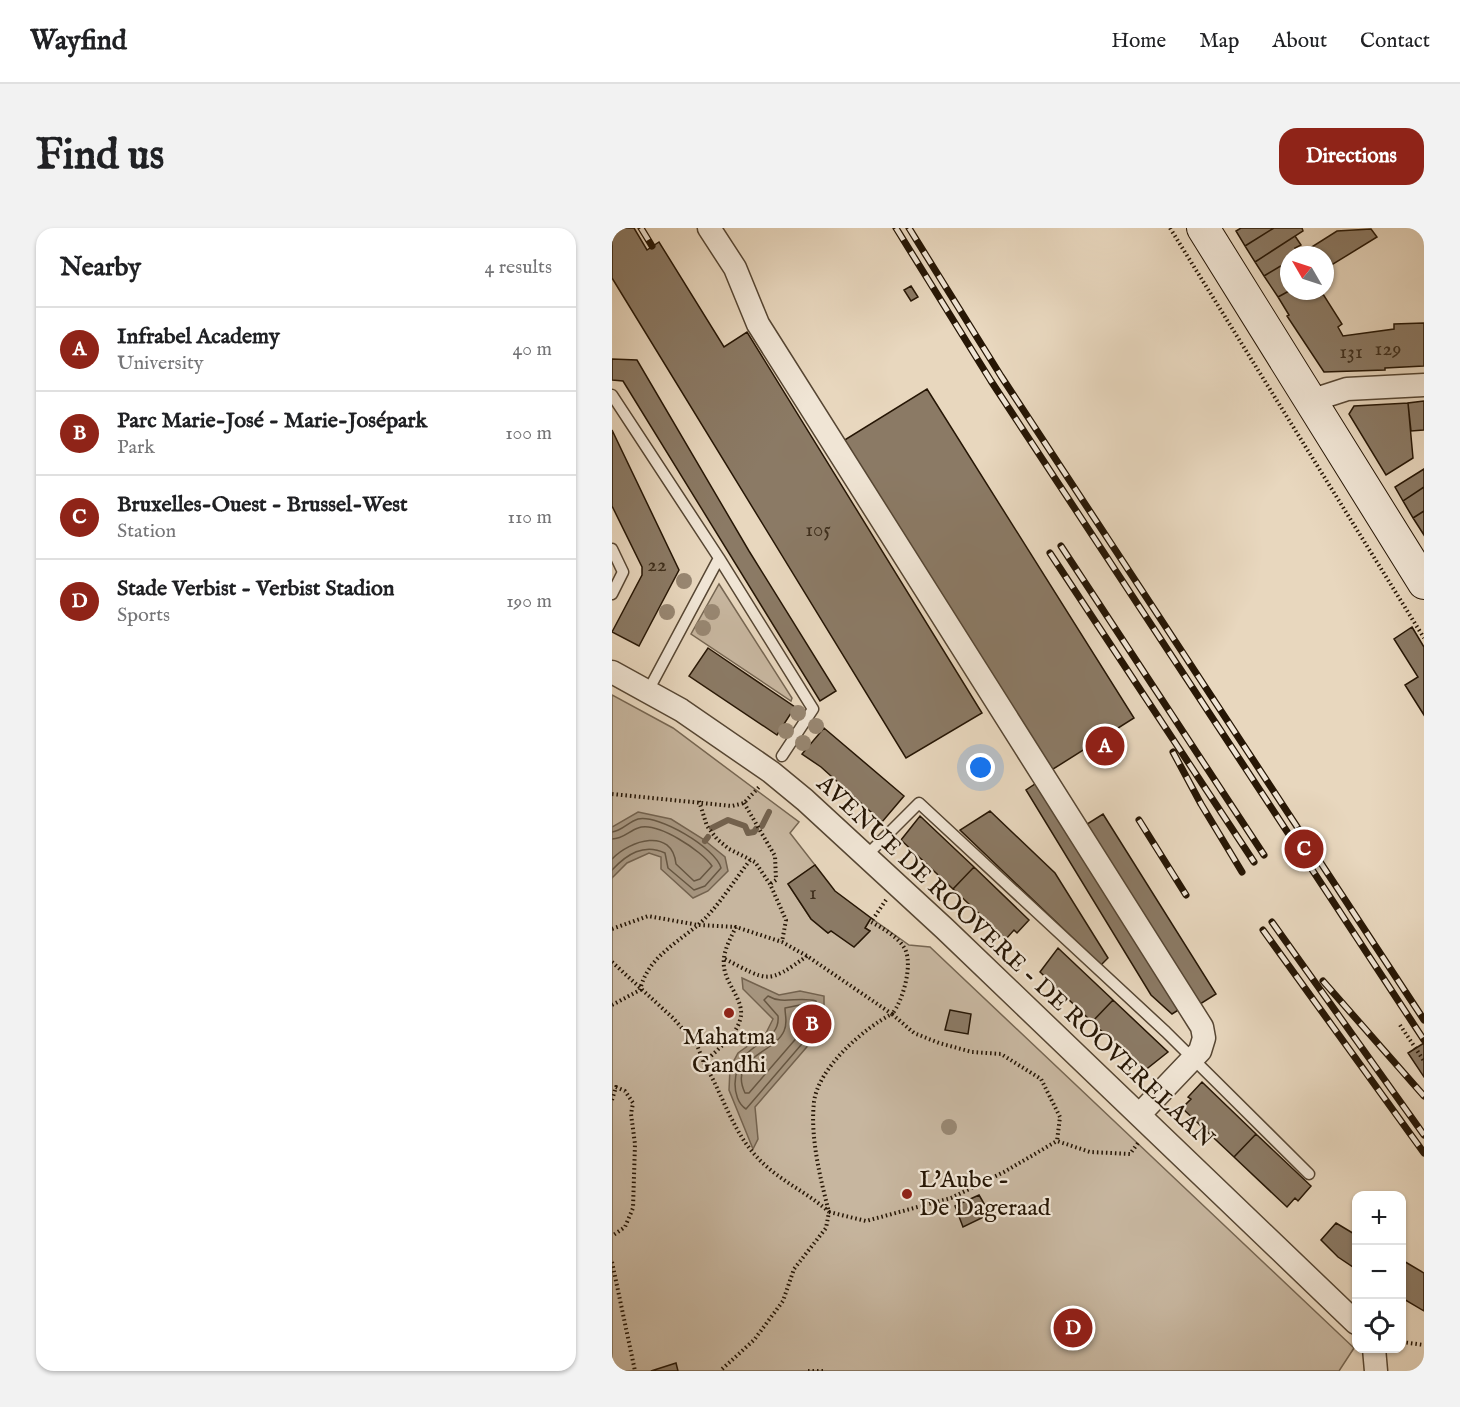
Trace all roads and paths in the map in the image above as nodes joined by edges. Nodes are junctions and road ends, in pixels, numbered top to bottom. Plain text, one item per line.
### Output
1 (709, 228) edge
2 (1170, 228) edge
3 (1203, 228) edge
4 (1424, 385) edge
5 (612, 395) edge
6 (1310, 401) junction
7 (612, 549) edge
8 (719, 558) junction
9 (1424, 583) edge
10 (612, 594) edge
11 (1424, 638) edge
12 (612, 672) edge
13 (648, 691) junction
14 (782, 756) dead end
15 (761, 784) dead end
16 (612, 794) edge
17 (699, 801) junction
18 (744, 803) junction
19 (866, 856) junction
20 (751, 859) junction
21 (770, 884) junction
22 (900, 887) junction
23 (698, 925) junction
24 (736, 927) junction
25 (612, 929) edge
26 (782, 942) junction
27 (807, 956) junction
28 (725, 959) junction
29 (612, 962) edge
30 (640, 990) junction
31 (612, 1005) edge
32 (892, 1014) junction
33 (1400, 1025) dead end
34 (1191, 1060) junction
35 (1424, 1061) edge
36 (704, 1063) junction
37 (612, 1100) edge
38 (1139, 1115) junction
39 (1057, 1141) junction
40 (1138, 1143) dead end
41 (1309, 1174) dead end
42 (829, 1212) junction
43 (612, 1236) edge
44 (612, 1262) edge
45 (1352, 1319) edge
46 (1406, 1343) edge
47 (1424, 1345) edge
48 (1374, 1353) edge
49 (635, 1371) edge
50 (720, 1371) edge
51 (808, 1371) edge
52 (825, 1371) edge
53 (1376, 1371) edge

1 - 34 street
2 - 11 path
3 - 6 street
4 - 6 street
5 - 8 lane
6 - 9 street
7 - 10 lane
8 - 13 lane
8 - 14 lane
12 - 13 street, AVENUE DE ROOVERE - DE ROOVERELAAN
13 - 19 street, AVENUE DE ROOVERE - DE ROOVERELAAN
15 - 18 path
16 - 17 path
17 - 18 path
17 - 20 path
18 - 21 path
19 - 22 street, AVENUE DE ROOVERE - DE ROOVERELAAN
19 - 34 lane
20 - 21 path
20 - 23 path
21 - 26 path
22 - 32 path
22 - 38 street, AVENUE DE ROOVERE - DE ROOVERELAAN
23 - 24 path
23 - 25 path
23 - 30 path
24 - 26 path
24 - 28 path
26 - 27 path
27 - 28 path
27 - 32 path
28 - 36 path
29 - 30 path
30 - 31 path
30 - 36 path
32 - 39 path
32 - 42 path
33 - 35 path
34 - 38 street
34 - 41 lane
36 - 42 path
37 - 43 path
38 - 45 street, AVENUE DE ROOVERE - DE ROOVERELAAN
39 - 40 path
39 - 42 path
42 - 50 path
44 - 49 path
46 - 47 path
48 - 53 street
51 - 52 path

